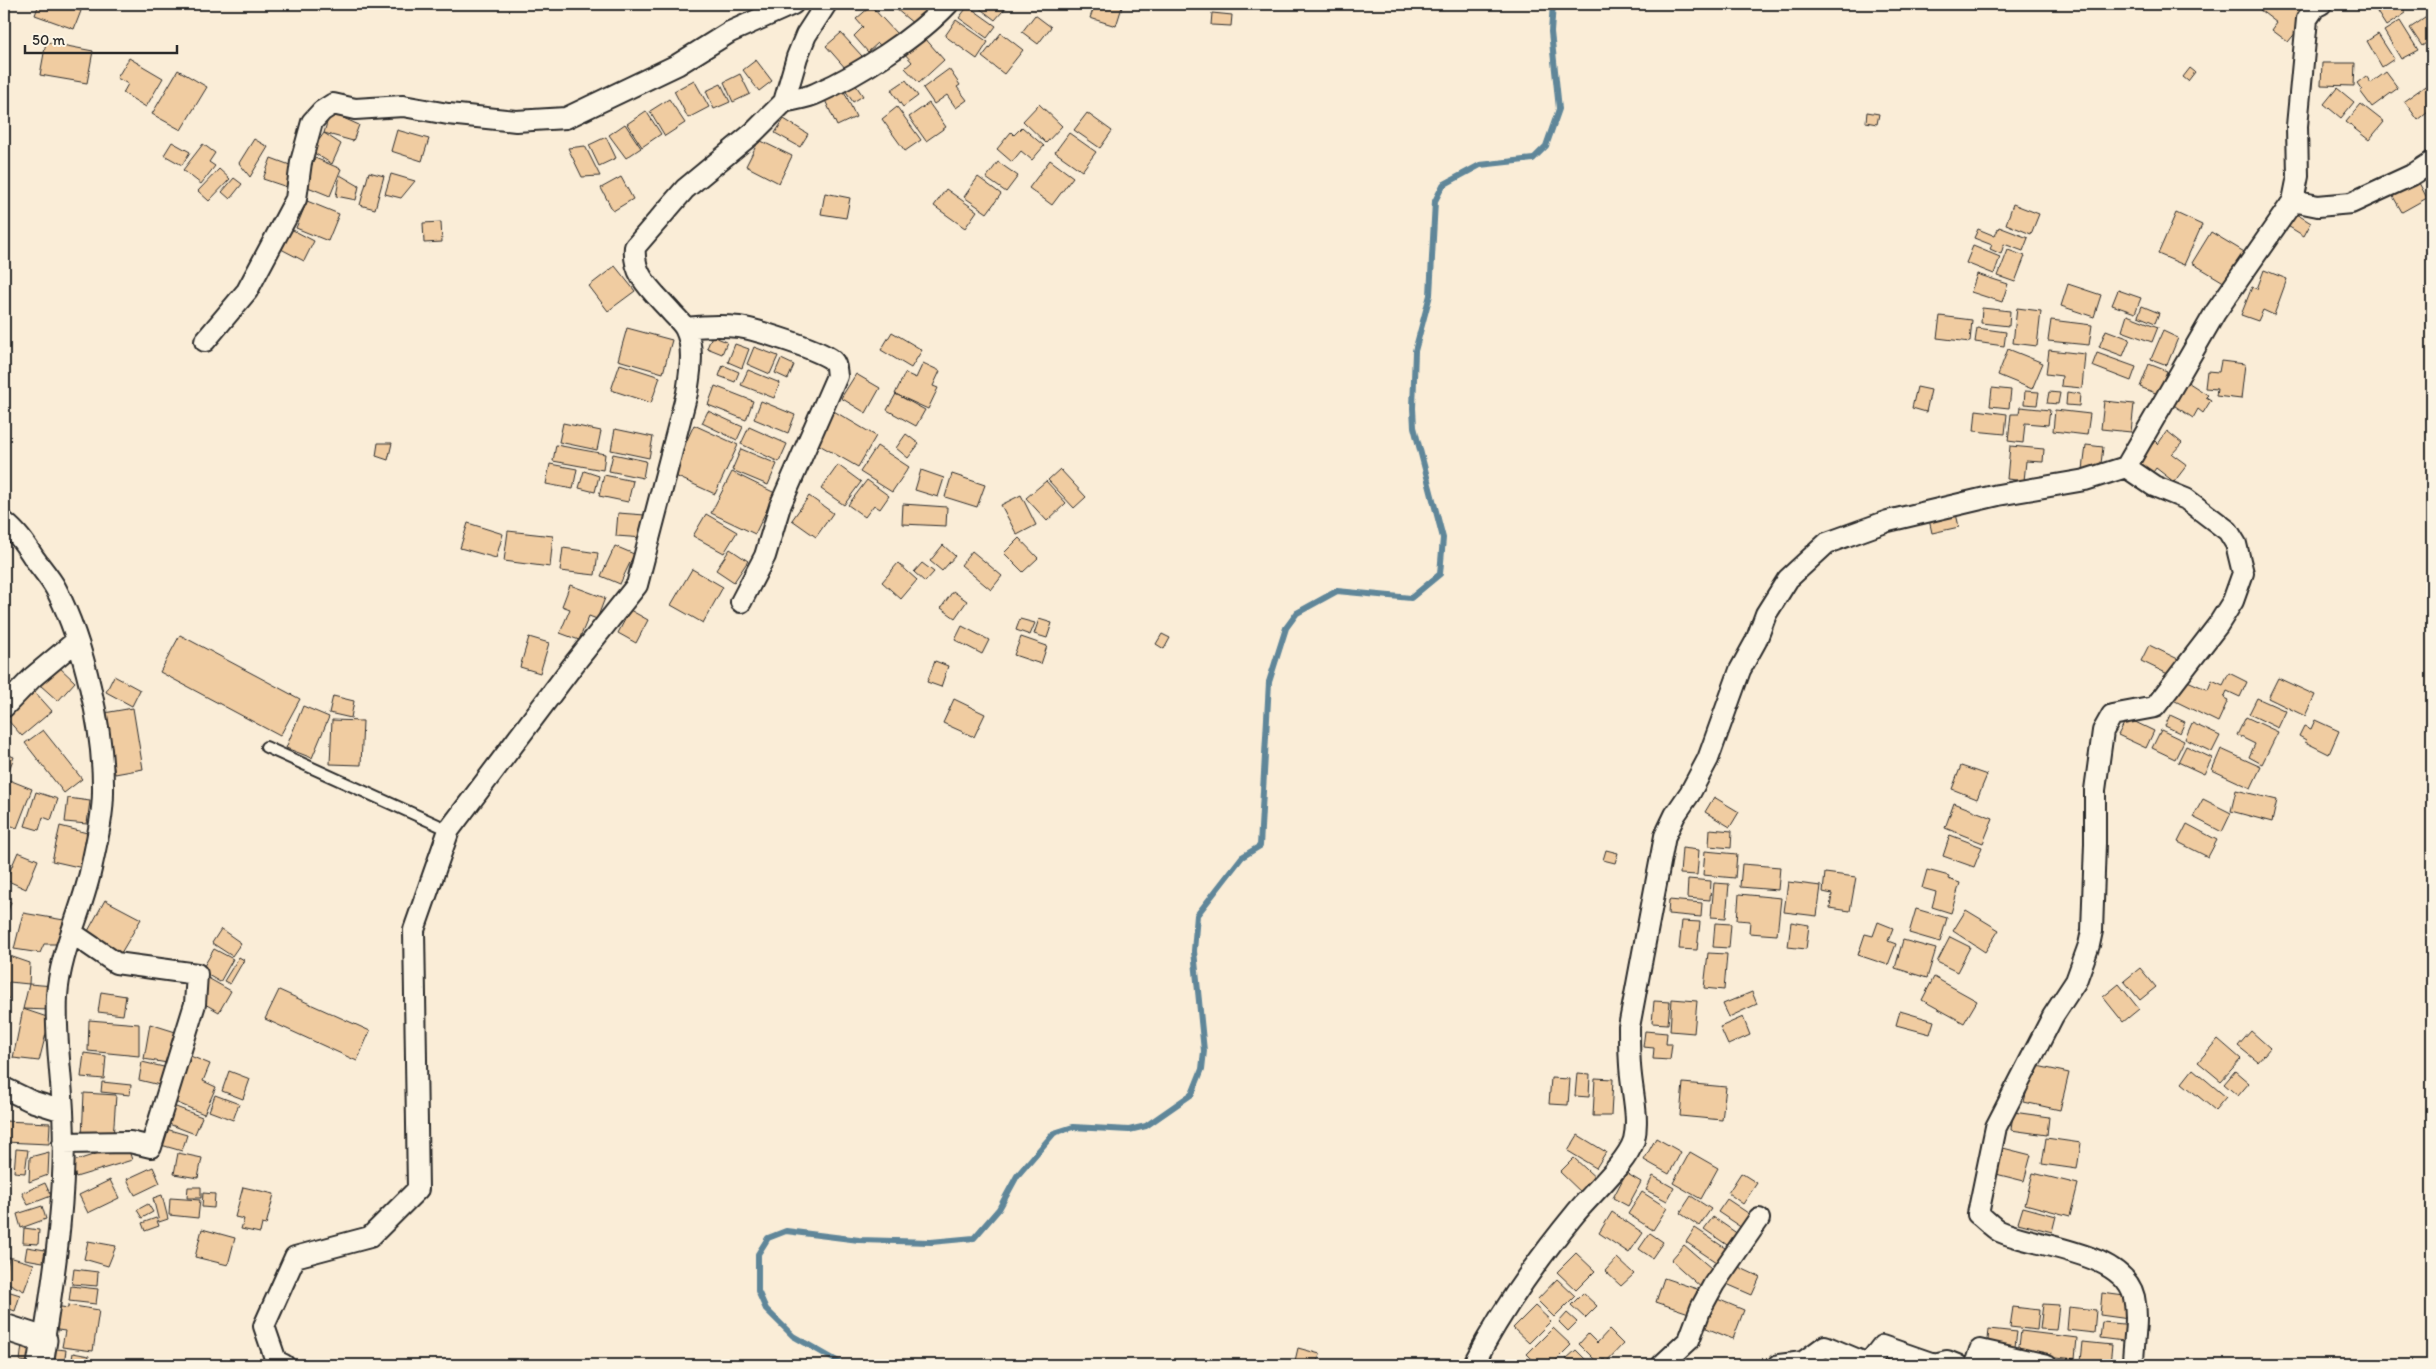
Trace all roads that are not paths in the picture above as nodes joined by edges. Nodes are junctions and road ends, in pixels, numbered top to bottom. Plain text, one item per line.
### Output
1 (793, 4) edge
2 (826, 4) edge
3 (948, 4) edge
4 (2322, 4) edge
5 (784, 102) junction
6 (2432, 162) edge
7 (2293, 202) junction
8 (685, 328) junction
9 (204, 342) dead end
10 (2126, 467) junction
11 (4, 522) edge
12 (741, 602) dead end
13 (76, 641) junction
14 (4, 707) edge
15 (266, 746) dead end
16 (449, 830) junction
17 (72, 933) junction
18 (4, 1088) edge
19 (63, 1111) junction
20 (63, 1143) junction
21 (1759, 1218) dead end
22 (4, 1327) edge
23 (44, 1340) junction
24 (40, 1365) edge
25 (284, 1365) edge
26 (1473, 1365) edge
27 (1662, 1365) edge
28 (1778, 1365) edge
29 (1957, 1365) edge
30 (1975, 1365) edge
31 (2046, 1365) edge
32 (2133, 1365) edge

1 - 9 street
2 - 5 street
3 - 5 street
4 - 7 street
5 - 8 street
6 - 7 street
7 - 10 street
8 - 12 street
8 - 16 street
10 - 26 street
10 - 32 street
11 - 13 street
13 - 14 street
13 - 17 street
15 - 16 lane
16 - 25 street
17 - 19 street
17 - 20 street
18 - 19 street
19 - 20 street
20 - 23 street
21 - 27 street
22 - 23 street
23 - 24 street
28 - 29 street
30 - 31 street

